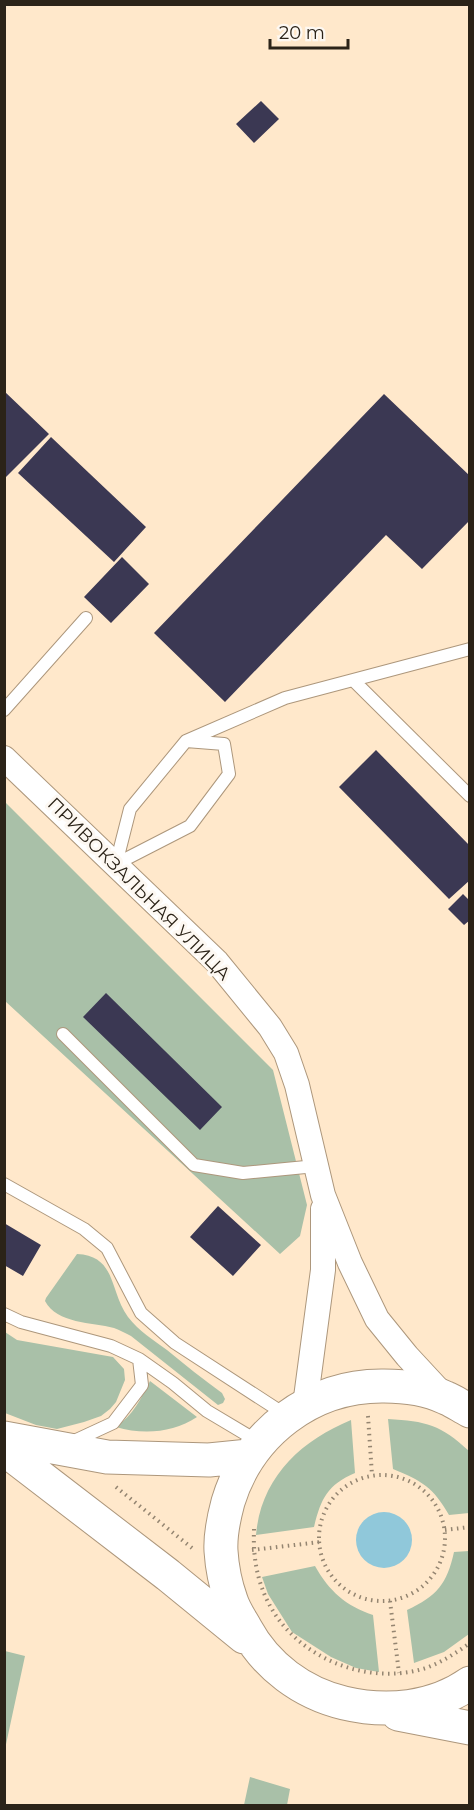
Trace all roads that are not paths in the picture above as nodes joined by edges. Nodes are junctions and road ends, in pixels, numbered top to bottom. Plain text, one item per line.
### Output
1 (86, 618) dead end
2 (470, 649) edge
3 (353, 680) junction
4 (4, 710) edge
5 (186, 741) junction
6 (4, 758) edge
7 (470, 796) edge
8 (116, 864) junction
9 (63, 1034) dead end
10 (316, 1166) junction
11 (4, 1184) edge
12 (323, 1195) junction
13 (4, 1314) edge
14 (139, 1359) junction
15 (457, 1404) edge
16 (296, 1411) junction
17 (4, 1438) edge
18 (58, 1448) junction
19 (4, 1449) edge
20 (254, 1449) junction
21 (256, 1648) junction
22 (470, 1683) edge
23 (367, 1708) junction
24 (470, 1728) edge

1 - 4 lane
2 - 3 lane
3 - 5 lane
3 - 7 lane
5 - 8 lane
5 - 8 lane
6 - 8 street, ПРИВОКЗАЛЬНАЯ УЛИЦА
8 - 10 street, ПРИВОКЗАЛЬНАЯ УЛИЦА
9 - 10 lane
10 - 12 street, ПРИВОКЗАЛЬНАЯ УЛИЦА
11 - 16 lane
12 - 15 street, ПРИВОКЗАЛЬНАЯ УЛИЦА
12 - 16 street, ПРИВОКЗАЛЬНАЯ УЛИЦА
13 - 14 lane
14 - 18 lane
14 - 20 lane
15 - 16 main road
16 - 20 main road
17 - 18 main road
18 - 20 main road
19 - 21 main road
20 - 21 main road
21 - 23 main road
22 - 23 main road
23 - 24 main road

